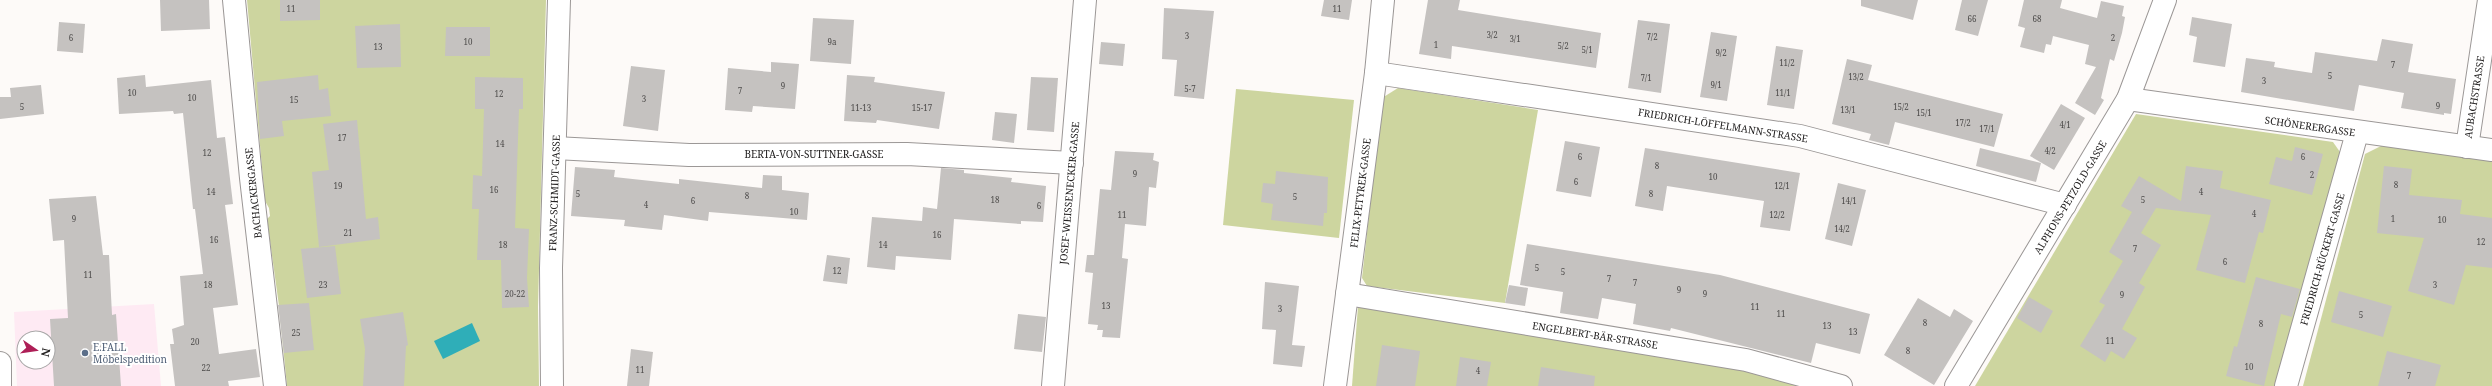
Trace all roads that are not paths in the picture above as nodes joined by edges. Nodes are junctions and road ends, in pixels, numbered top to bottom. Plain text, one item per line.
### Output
1 (234, 0) edge
2 (559, 0) edge
3 (1085, 0) edge
4 (1383, 0) edge
5 (2165, 0) edge
6 (2489, 0) edge
7 (1376, 73) junction
8 (2128, 99) junction
9 (2357, 132) junction
10 (2467, 147) junction
11 (555, 148) junction
12 (2492, 150) edge
13 (1072, 163) junction
14 (2065, 205) junction
15 (1347, 294) junction
16 (0, 363) edge
17 (0, 386) edge
18 (275, 386) edge
19 (552, 386) edge
20 (1053, 386) edge
21 (1335, 386) edge
22 (1841, 386) edge
23 (1956, 386) edge
24 (2286, 386) edge

1 - 18 street, BACHACKERGASSE
2 - 11 street, FRANZ-SCHMIDT-GASSE
3 - 13 street, JOSEF-WEISSENECKER-GASSE
4 - 7 street, FELIX-PETYREK-GASSE
5 - 8 street, ALPHONS-PETZOLD-GASSE
6 - 10 street, AUBACHSTRASSE
7 - 14 street, FRIEDRICH-LÖFFELMANN-STRASSE
7 - 15 street, FELIX-PETYREK-GASSE
8 - 9 street, SCHÖNERERGASSE
8 - 14 street, ALPHONS-PETZOLD-GASSE
9 - 10 street, SCHÖNERERGASSE
9 - 24 street, FRIEDRICH-RÜCKERT-GASSE
10 - 12 street, SCHÖNERERGASSE
11 - 13 street, BERTA-VON-SUTTNER-GASSE
11 - 19 street, FRANZ-SCHMIDT-GASSE
13 - 20 street, JOSEF-WEISSENECKER-GASSE
14 - 23 street, ALPHONS-PETZOLD-GASSE
15 - 21 street, FELIX-PETYREK-GASSE
15 - 22 street, ENGELBERT-BÄR-STRASSE
16 - 17 street

